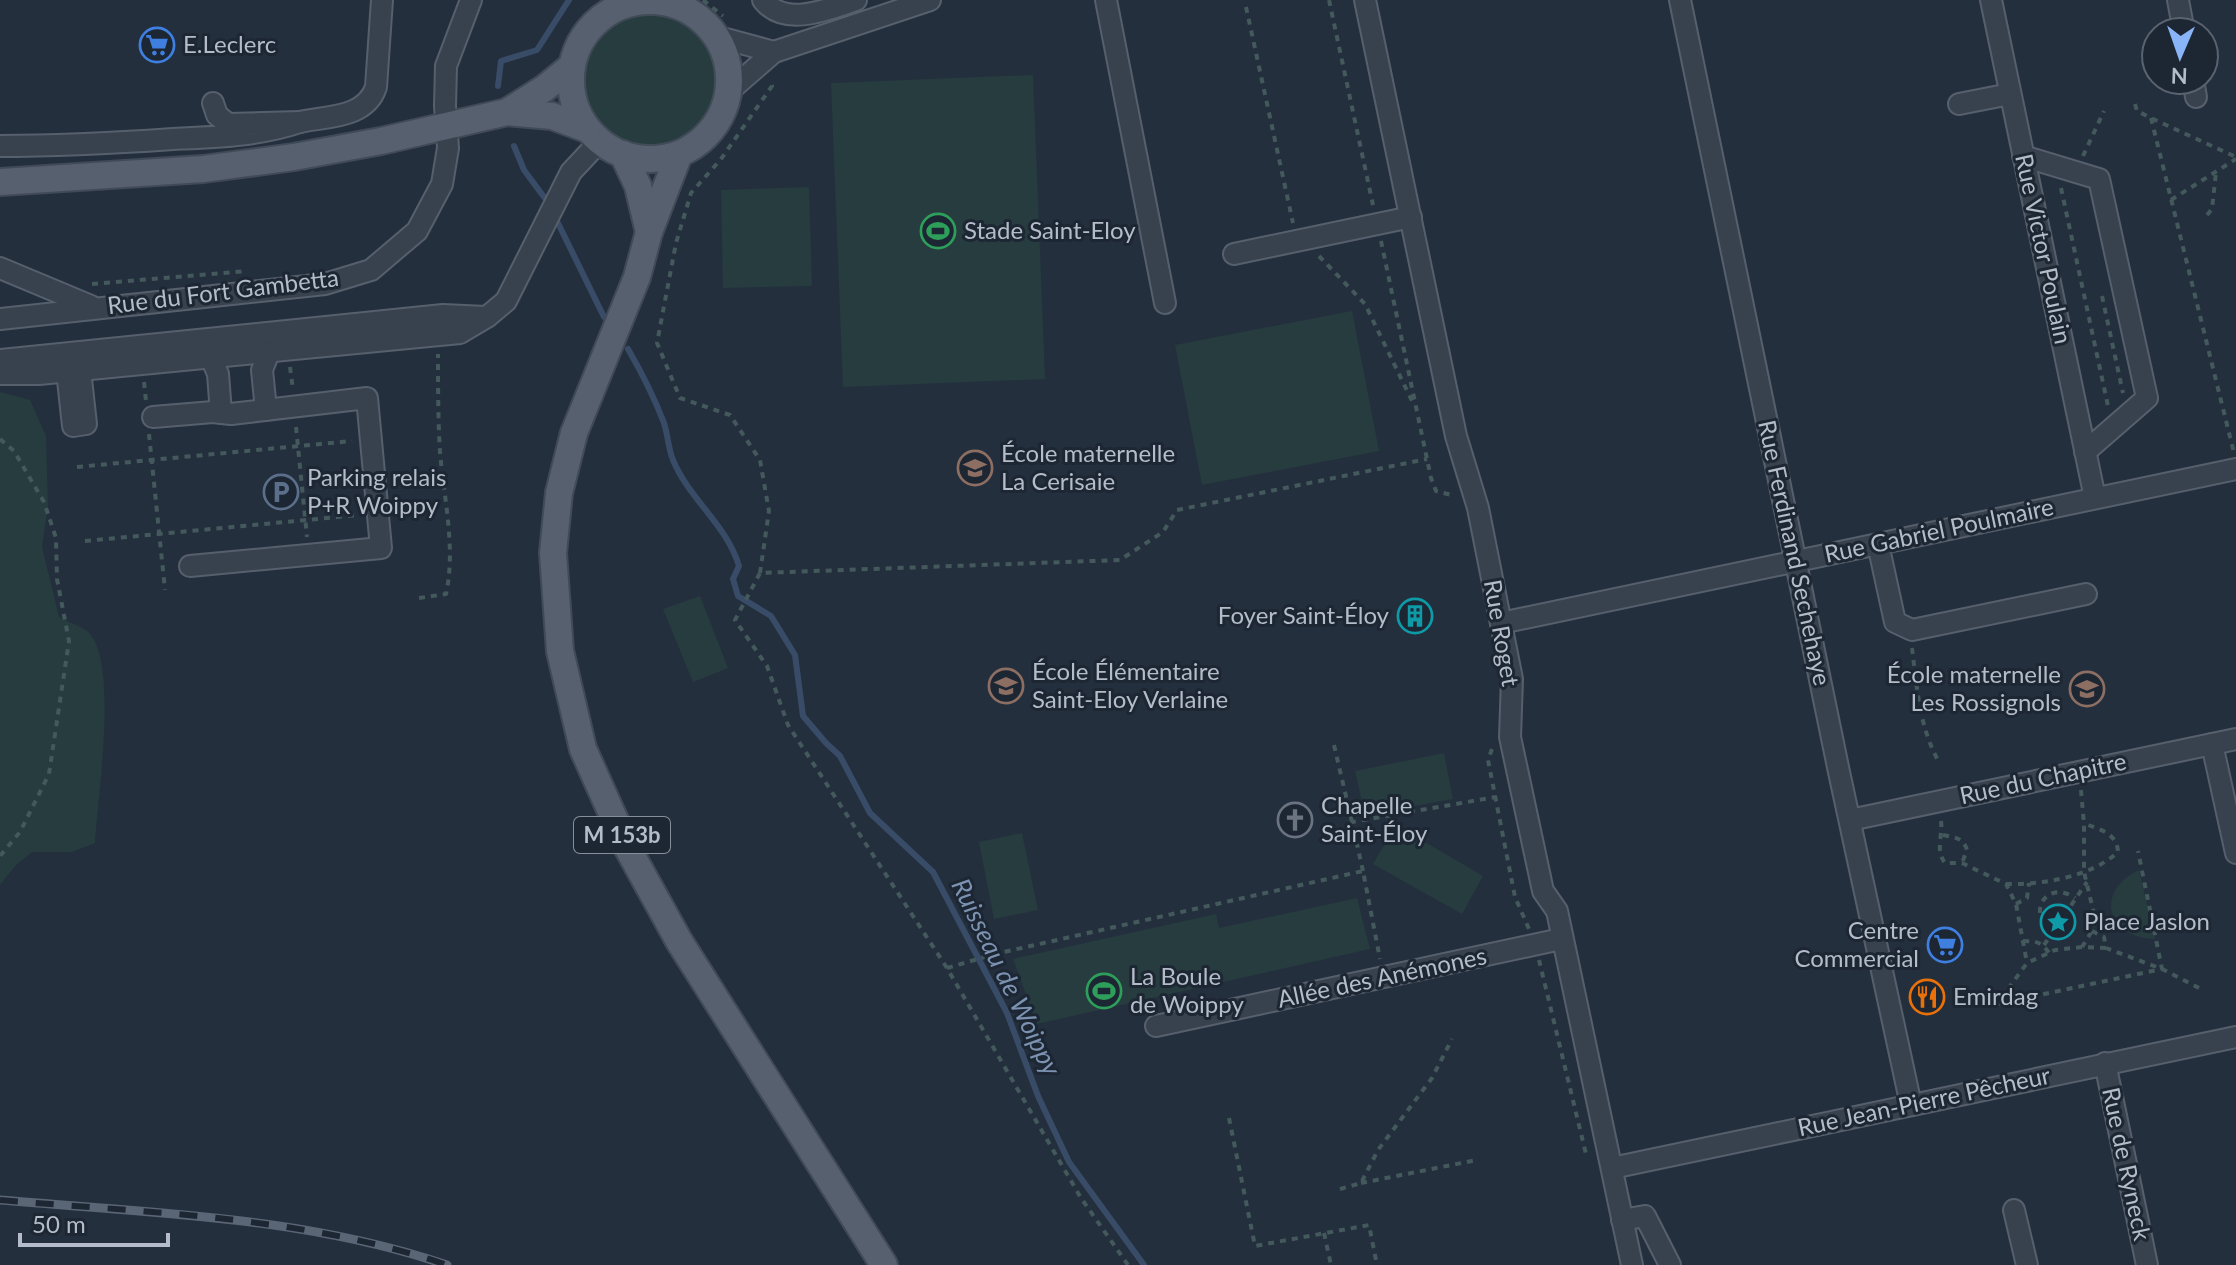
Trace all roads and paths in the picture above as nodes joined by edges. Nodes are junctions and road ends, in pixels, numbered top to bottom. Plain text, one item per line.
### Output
1 (382, 0) edge
2 (471, 0) edge
3 (763, 0) edge
4 (856, 0) edge
5 (930, 0) edge
6 (1106, 0) edge
7 (1329, 0) edge
8 (1365, 0) edge
9 (1680, 0) edge
10 (1991, 0) edge
11 (671, 2) edge
12 (608, 7) edge
13 (1246, 7) dead end
14 (715, 36) junction
15 (774, 52) junction
16 (572, 66) junction
17 (765, 77) dead end
18 (728, 92) junction
19 (2010, 94) junction
20 (213, 103) dead end
21 (1959, 104) dead end
22 (2135, 104) dead end
23 (507, 112) junction
24 (2151, 118) junction
25 (300, 122) junction
26 (446, 127) junction
27 (593, 135) junction
28 (0, 146) edge
29 (623, 154) junction
30 (679, 154) junction
31 (2023, 156) junction
32 (2236, 158) edge
33 (2057, 166) junction
34 (2216, 172) junction
35 (0, 182) edge
36 (2171, 200) junction
37 (2207, 215) dead end
38 (1411, 217) junction
39 (1377, 224) junction
40 (649, 232) junction
41 (1297, 241) junction
42 (1234, 254) dead end
43 (0, 268) edge
44 (256, 271) dead end
45 (84, 283) dead end
46 (1165, 303) dead end
47 (95, 308) junction
48 (487, 317) junction
49 (0, 319) edge
50 (438, 335) junction
51 (279, 351) junction
52 (211, 357) junction
53 (0, 360) edge
54 (142, 364) junction
55 (73, 370) junction
56 (0, 374) edge
57 (295, 407) junction
58 (266, 410) junction
59 (1417, 410) junction
60 (221, 413) junction
61 (150, 418) junction
62 (79, 425) dead end
63 (2113, 428) junction
64 (0, 439) edge
65 (371, 439) junction
66 (298, 446) junction
67 (2085, 452) junction
68 (1427, 459) junction
69 (152, 460) junction
70 (2236, 466) edge
71 (77, 467) dead end
72 (2095, 498) junction
73 (1460, 505) dead end
74 (378, 514) junction
75 (305, 520) junction
76 (159, 534) junction
77 (85, 541) dead end
78 (1878, 544) junction
79 (309, 554) junction
80 (1796, 561) junction
81 (190, 566) dead end
82 (760, 573) junction
83 (165, 590) dead end
84 (2086, 594) dead end
85 (419, 598) dead end
86 (1501, 623) junction
87 (1912, 635) junction
88 (1496, 739) dead end
89 (2236, 739) edge
90 (2212, 744) junction
91 (1334, 745) dead end
92 (1939, 762) dead end
93 (2076, 772) junction
94 (1496, 797) junction
95 (1850, 820) junction
96 (1941, 821) dead end
97 (1352, 822) junction
98 (2084, 824) junction
99 (1943, 835) junction
100 (2138, 851) dead end
101 (2236, 853) edge
102 (0, 856) edge
103 (1962, 863) junction
104 (1363, 871) junction
105 (2084, 872) junction
106 (2087, 882) junction
107 (2029, 883) junction
108 (2006, 884) junction
109 (2075, 898) junction
110 (2016, 904) junction
111 (2092, 931) junction
112 (2052, 933) junction
113 (1561, 939) junction
114 (2023, 941) junction
115 (1535, 945) junction
116 (2044, 945) junction
117 (2082, 947) junction
118 (2106, 948) junction
119 (2049, 953) junction
120 (2027, 963) junction
121 (947, 968) junction
122 (2162, 969) junction
123 (1384, 977) junction
124 (2203, 990) dead end
125 (1156, 1026) dead end
126 (2236, 1037) edge
127 (1452, 1039) dead end
128 (2105, 1063) junction
129 (1911, 1105) junction
130 (1229, 1118) dead end
131 (1477, 1160) dead end
132 (1588, 1161) dead end
133 (1612, 1168) junction
134 (1361, 1183) junction
135 (1340, 1189) dead end
136 (2014, 1210) dead end
137 (1622, 1220) junction
138 (1324, 1233) junction
139 (884, 1265) edge
140 (1128, 1265) edge
141 (1331, 1265) edge
142 (1377, 1265) edge
143 (1632, 1265) edge
144 (1670, 1265) edge
145 (2027, 1265) edge
146 (2147, 1265) edge

1 - 25 street
2 - 26 street, Rue du Fort Gambetta
3 - 4 street
5 - 15 street
6 - 46 street
7 - 39 path
8 - 38 street, Rue Roget
9 - 80 street, Rue Ferdinand Sechehaye
10 - 19 street, Rue Victor Poulain
11 - 12 main road
11 - 14 main road
12 - 16 main road
13 - 41 path
14 - 15 street
14 - 18 main road
15 - 18 street
16 - 23 main road
16 - 27 main road
17 - 82 path
18 - 30 main road
19 - 21 street
19 - 31 street, Rue Victor Poulain
20 - 25 street
22 - 24 path
23 - 26 main road
23 - 27 main road
24 - 32 path
24 - 36 path
25 - 28 street
26 - 35 main road
26 - 47 street, Rue du Fort Gambetta
27 - 29 main road
27 - 48 street
29 - 30 main road
29 - 40 main road, M 153b
30 - 40 main road, M 153b
31 - 33 street
31 - 67 street, Rue Victor Poulain
32 - 34 path
33 - 63 path
33 - 63 street
34 - 36 path
34 - 37 path
36 - 70 path
38 - 39 street
38 - 86 street, Rue Roget
39 - 41 street
39 - 59 path
40 - 139 main road, M 153b
41 - 42 street
41 - 59 path
43 - 47 street
44 - 45 path
47 - 49 street, Rue du Fort Gambetta
48 - 50 street
48 - 53 street
50 - 51 street
50 - 85 path
51 - 52 street
51 - 57 path
51 - 58 street
52 - 54 street
52 - 60 street
54 - 55 street
54 - 61 path
55 - 56 street
55 - 62 street
57 - 58 street
57 - 65 street
57 - 66 path
58 - 60 street
59 - 68 path
60 - 61 street
61 - 69 path
63 - 67 street
64 - 102 path
65 - 66 path
65 - 74 street
66 - 69 path
66 - 75 path
67 - 72 street, Rue Victor Poulain
68 - 73 path
68 - 82 path
69 - 71 path
69 - 76 path
70 - 72 street, Rue Gabriel Poulmaire
72 - 78 street, Rue Gabriel Poulmaire
74 - 75 path
74 - 79 street
75 - 76 path
75 - 79 path
76 - 77 path
76 - 83 path
78 - 80 street, Rue Gabriel Poulmaire
78 - 87 street
79 - 81 street
80 - 86 street, Rue Gabriel Poulmaire
80 - 95 street, Rue Ferdinand Sechehaye
82 - 121 path
84 - 87 street
86 - 113 street, Rue Roget
87 - 92 path
88 - 94 path
89 - 90 street, Rue du Chapitre
90 - 93 street, Rue du Chapitre
90 - 101 street
91 - 97 path
93 - 95 street, Rue du Chapitre
93 - 98 path
94 - 97 path
94 - 115 path
95 - 129 street, Rue Ferdinand Sechehaye
96 - 99 path
97 - 104 path
98 - 105 path
98 - 105 path
99 - 103 path
99 - 103 path
100 - 122 path
103 - 108 path
104 - 121 path
104 - 123 path
105 - 106 path
105 - 107 path
106 - 109 path
106 - 111 path
107 - 108 path
107 - 110 path
108 - 110 path
109 - 112 path
109 - 112 path
110 - 114 path
111 - 117 path
111 - 118 path
112 - 116 path
113 - 115 street, Allée des Anémones
113 - 133 street, Rue Roget
114 - 116 path
114 - 120 path
115 - 123 street, Allée des Anémones
115 - 132 path
116 - 119 path
117 - 118 path
117 - 119 path
118 - 122 path
119 - 120 path
120 - 122 path
121 - 140 path
122 - 124 path
123 - 125 street, Allée des Anémones
126 - 128 street, Rue Jean-Pierre Pêcheur
127 - 134 path
128 - 129 street, Rue Jean-Pierre Pêcheur
128 - 146 street, Rue de Ryneck
129 - 133 street, Rue Jean-Pierre Pêcheur
130 - 138 path
131 - 134 path
133 - 137 street, Rue Roget
134 - 135 path
136 - 145 street
137 - 143 street, Rue Roget
137 - 144 street
138 - 141 path
138 - 142 path

